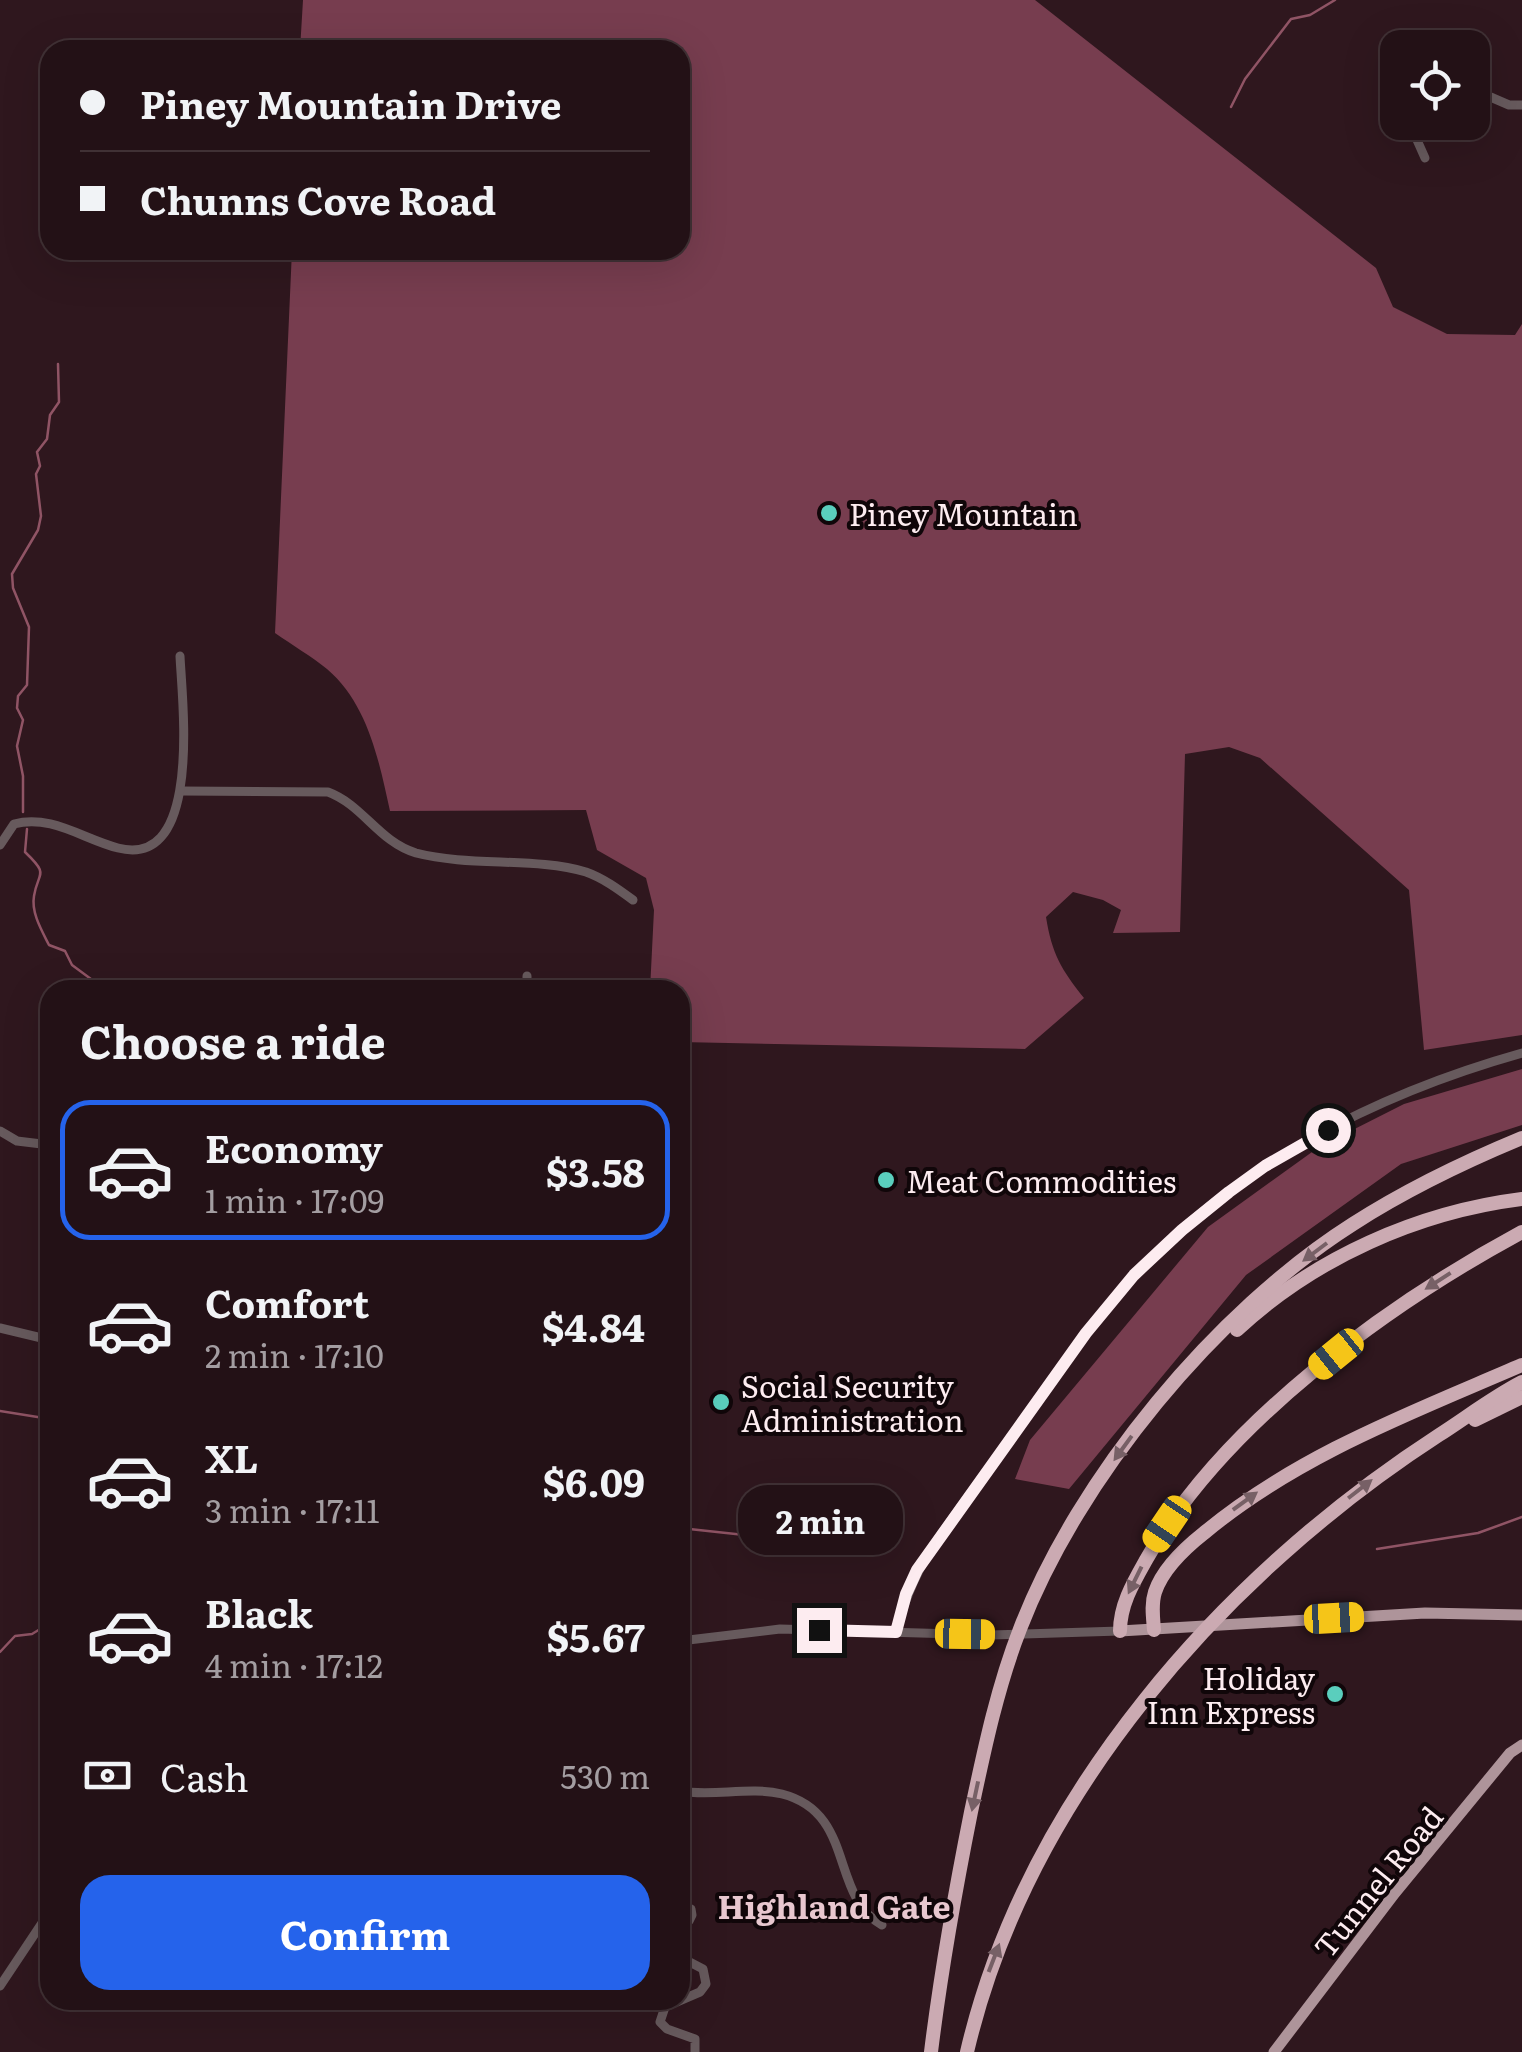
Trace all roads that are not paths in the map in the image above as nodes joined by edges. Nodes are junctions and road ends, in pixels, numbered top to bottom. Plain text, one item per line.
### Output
1 (1490, 97) edge
2 (1522, 106) edge
3 (1417, 140) edge
4 (1425, 158) dead end
5 (180, 656) dead end
6 (181, 791) junction
7 (0, 845) edge
8 (632, 900) dead end
9 (528, 976) dead end
10 (527, 980) edge
11 (1522, 1053) edge
12 (0, 1131) edge
13 (1522, 1138) edge
14 (40, 1144) edge
15 (1522, 1199) edge
16 (1522, 1232) edge
17 (0, 1328) edge
18 (40, 1338) edge
19 (1522, 1364) edge
20 (1185, 1373) junction
21 (1522, 1382) edge
22 (1522, 1397) edge
23 (1446, 1430) junction
24 (1522, 1615) edge
25 (1154, 1630) junction
26 (1120, 1631) junction
27 (896, 1632) junction
28 (690, 1640) edge
29 (1522, 1744) edge
30 (690, 1791) edge
31 (882, 1925) dead end
32 (40, 1926) edge
33 (690, 1961) edge
34 (0, 1986) edge
35 (690, 1996) edge
36 (663, 2010) edge
37 (696, 2052) edge
38 (930, 2052) edge
39 (966, 2052) edge
40 (1274, 2052) edge

1 - 2 street
3 - 4 street
5 - 6 street
6 - 7 street
6 - 8 street
9 - 10 street
11 - 27 street
12 - 14 street
13 -> 20 highway
15 - 20 highway
16 -> 26 highway
17 - 18 street
25 -> 19 highway
20 -> 38 highway
21 - 23 highway
22 - 23 highway
39 -> 23 highway
24 - 25 main road
25 - 26 main road
26 - 27 street
27 - 28 street
29 - 40 main road, Tunnel Road
30 - 31 street
32 - 34 street
33 - 35 street
36 - 37 street

